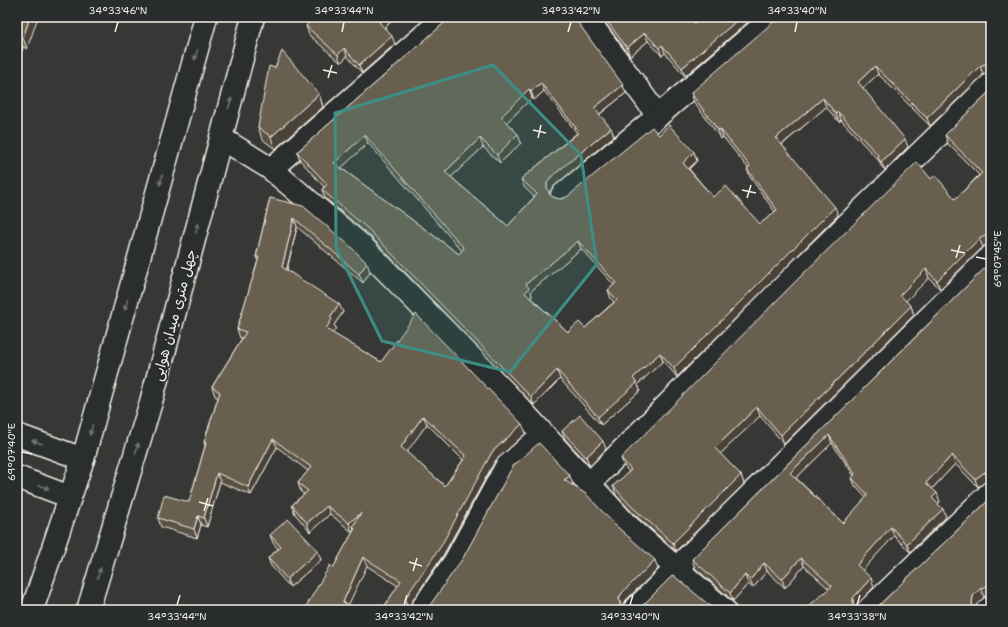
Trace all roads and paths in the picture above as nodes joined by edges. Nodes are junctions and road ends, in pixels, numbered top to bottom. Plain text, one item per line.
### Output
1 (206, 17) edge
2 (253, 17) edge
3 (445, 17) edge
4 (586, 17) edge
5 (773, 17) edge
6 (991, 84) edge
7 (658, 116) junction
8 (221, 138) junction
9 (271, 169) junction
10 (562, 195) dead end
11 (991, 256) edge
12 (543, 434) junction
13 (17, 435) edge
14 (83, 459) junction
15 (17, 477) edge
16 (589, 484) junction
17 (991, 492) edge
18 (70, 497) junction
19 (676, 568) junction
20 (991, 607) edge
21 (32, 610) edge
22 (88, 610) edge
23 (420, 610) edge
24 (634, 610) edge
25 (724, 610) edge
26 (868, 610) edge
27 (987, 610) edge

1 -> 14 street
8 -> 2 street, چهل متری میدان هوایی
3 - 9 street
4 - 7 street
5 - 7 street
6 - 16 street
7 - 10 street
8 - 9 street
22 -> 8 street, چهل متری میدان هوایی
9 - 12 street
11 - 19 street
12 - 16 street
12 - 23 street
14 -> 13 street
14 - 18 street
15 -> 18 street
16 - 19 street
17 - 26 street
18 - 21 street
19 - 24 street
19 - 25 street
20 - 27 street

